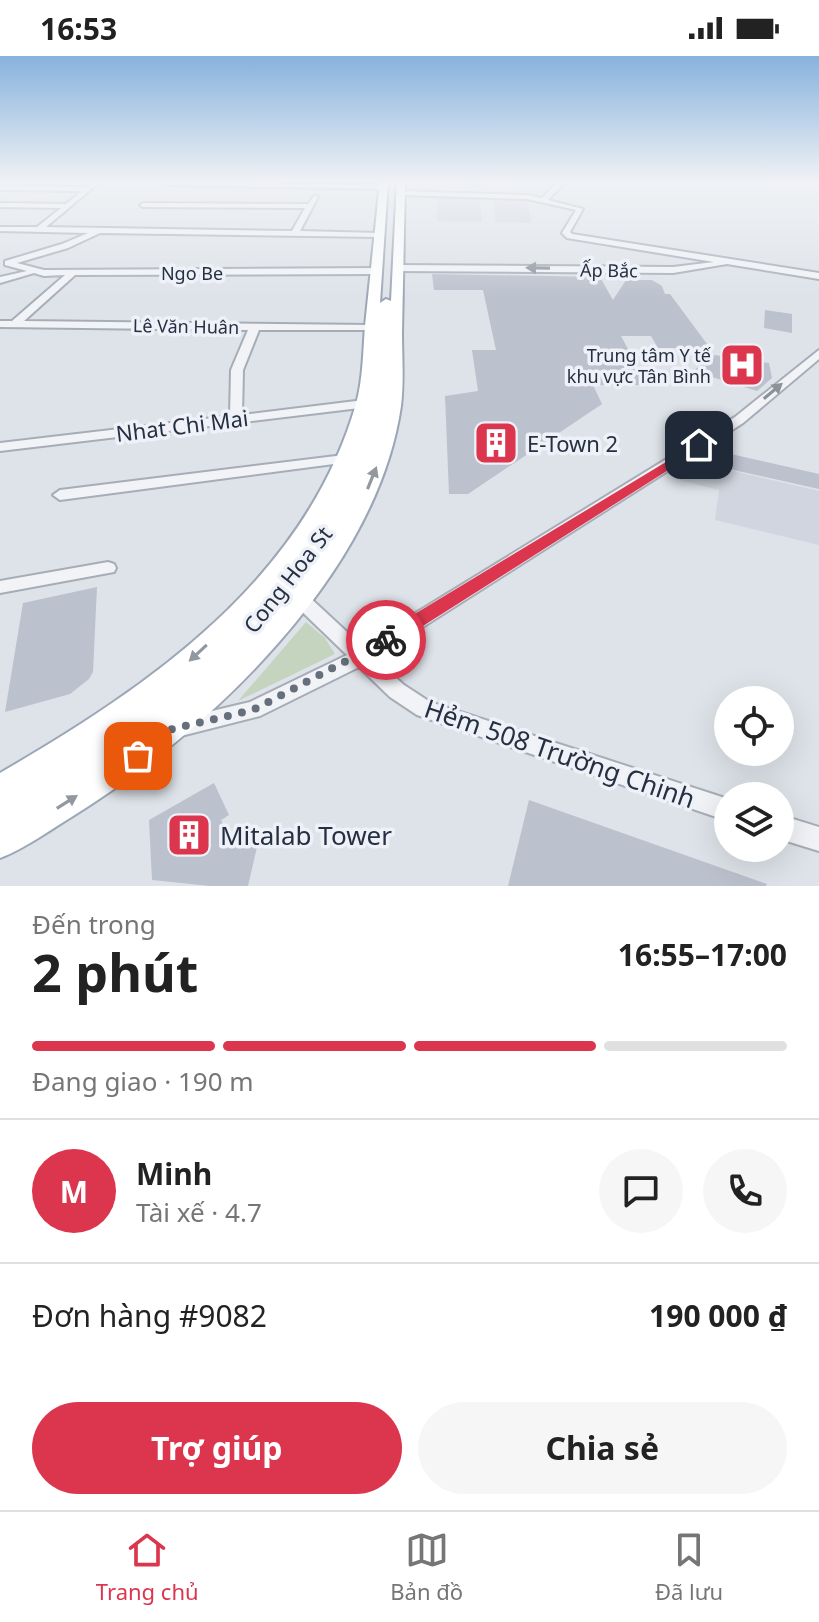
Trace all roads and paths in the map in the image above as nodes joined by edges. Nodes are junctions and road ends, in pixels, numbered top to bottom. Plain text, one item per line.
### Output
1 (50, 220) edge
2 (302, 220) edge
3 (384, 220) edge
4 (391, 220) edge
5 (574, 220) edge
6 (0, 229) edge
7 (38, 230) junction
8 (99, 231) junction
9 (295, 233) junction
10 (380, 235) junction
11 (727, 261) junction
12 (9, 265) edge
13 (390, 271) junction
14 (44, 273) junction
15 (72, 274) junction
16 (819, 276) edge
17 (0, 280) edge
18 (0, 324) edge
19 (15, 324) junction
20 (255, 326) junction
21 (372, 328) junction
22 (819, 353) edge
23 (364, 404) junction
24 (236, 419) junction
25 (0, 447) edge
26 (344, 459) junction
27 (60, 495) dead end
28 (108, 568) dead end
29 (0, 587) edge
30 (300, 599) junction
31 (360, 657) junction
32 (172, 729) junction
33 (0, 789) edge
34 (714, 805) edge
35 (0, 815) edge
36 (794, 831) edge
37 (819, 839) edge
38 (0, 843) edge

1 - 7 street
2 - 9 street
3 - 10 main road, Cong Hoa St
4 - 13 main road, Cong Hoa St
5 - 11 street
6 - 7 street
7 - 8 street
8 - 9 street
8 - 12 street
9 - 10 street
10 - 13 main road, Cong Hoa St
11 -> 13 street, Ấp Bắc
11 - 16 street, Ấp Bắc
12 - 14 street, Ngo Be
12 - 17 street
13 - 15 street, Ngo Be
13 - 21 main road, Cong Hoa St
30 -> 13 main road, Cong Hoa St
13 - 35 main road, Cong Hoa St
14 - 15 street, Ngo Be
14 - 17 street
15 - 19 street
18 - 19 street, Lê Văn Huân
19 - 20 street, Lê Văn Huân
20 - 21 street, Lê Văn Huân
20 - 24 street
21 - 23 main road, Cong Hoa St
31 -> 22 street
23 - 24 street, Nhat Chi Mai
23 - 26 main road, Cong Hoa St
24 - 25 street, Nhat Chi Mai
26 - 27 street
26 -> 33 main road, Cong Hoa St
28 - 29 street
30 - 31 street, Hẻm 508 Trường Chinh
30 - 32 main road, Cong Hoa St
31 - 32 street
31 - 34 street, Hẻm 508 Trường Chinh
38 -> 32 main road, Cong Hoa St
36 - 37 street

